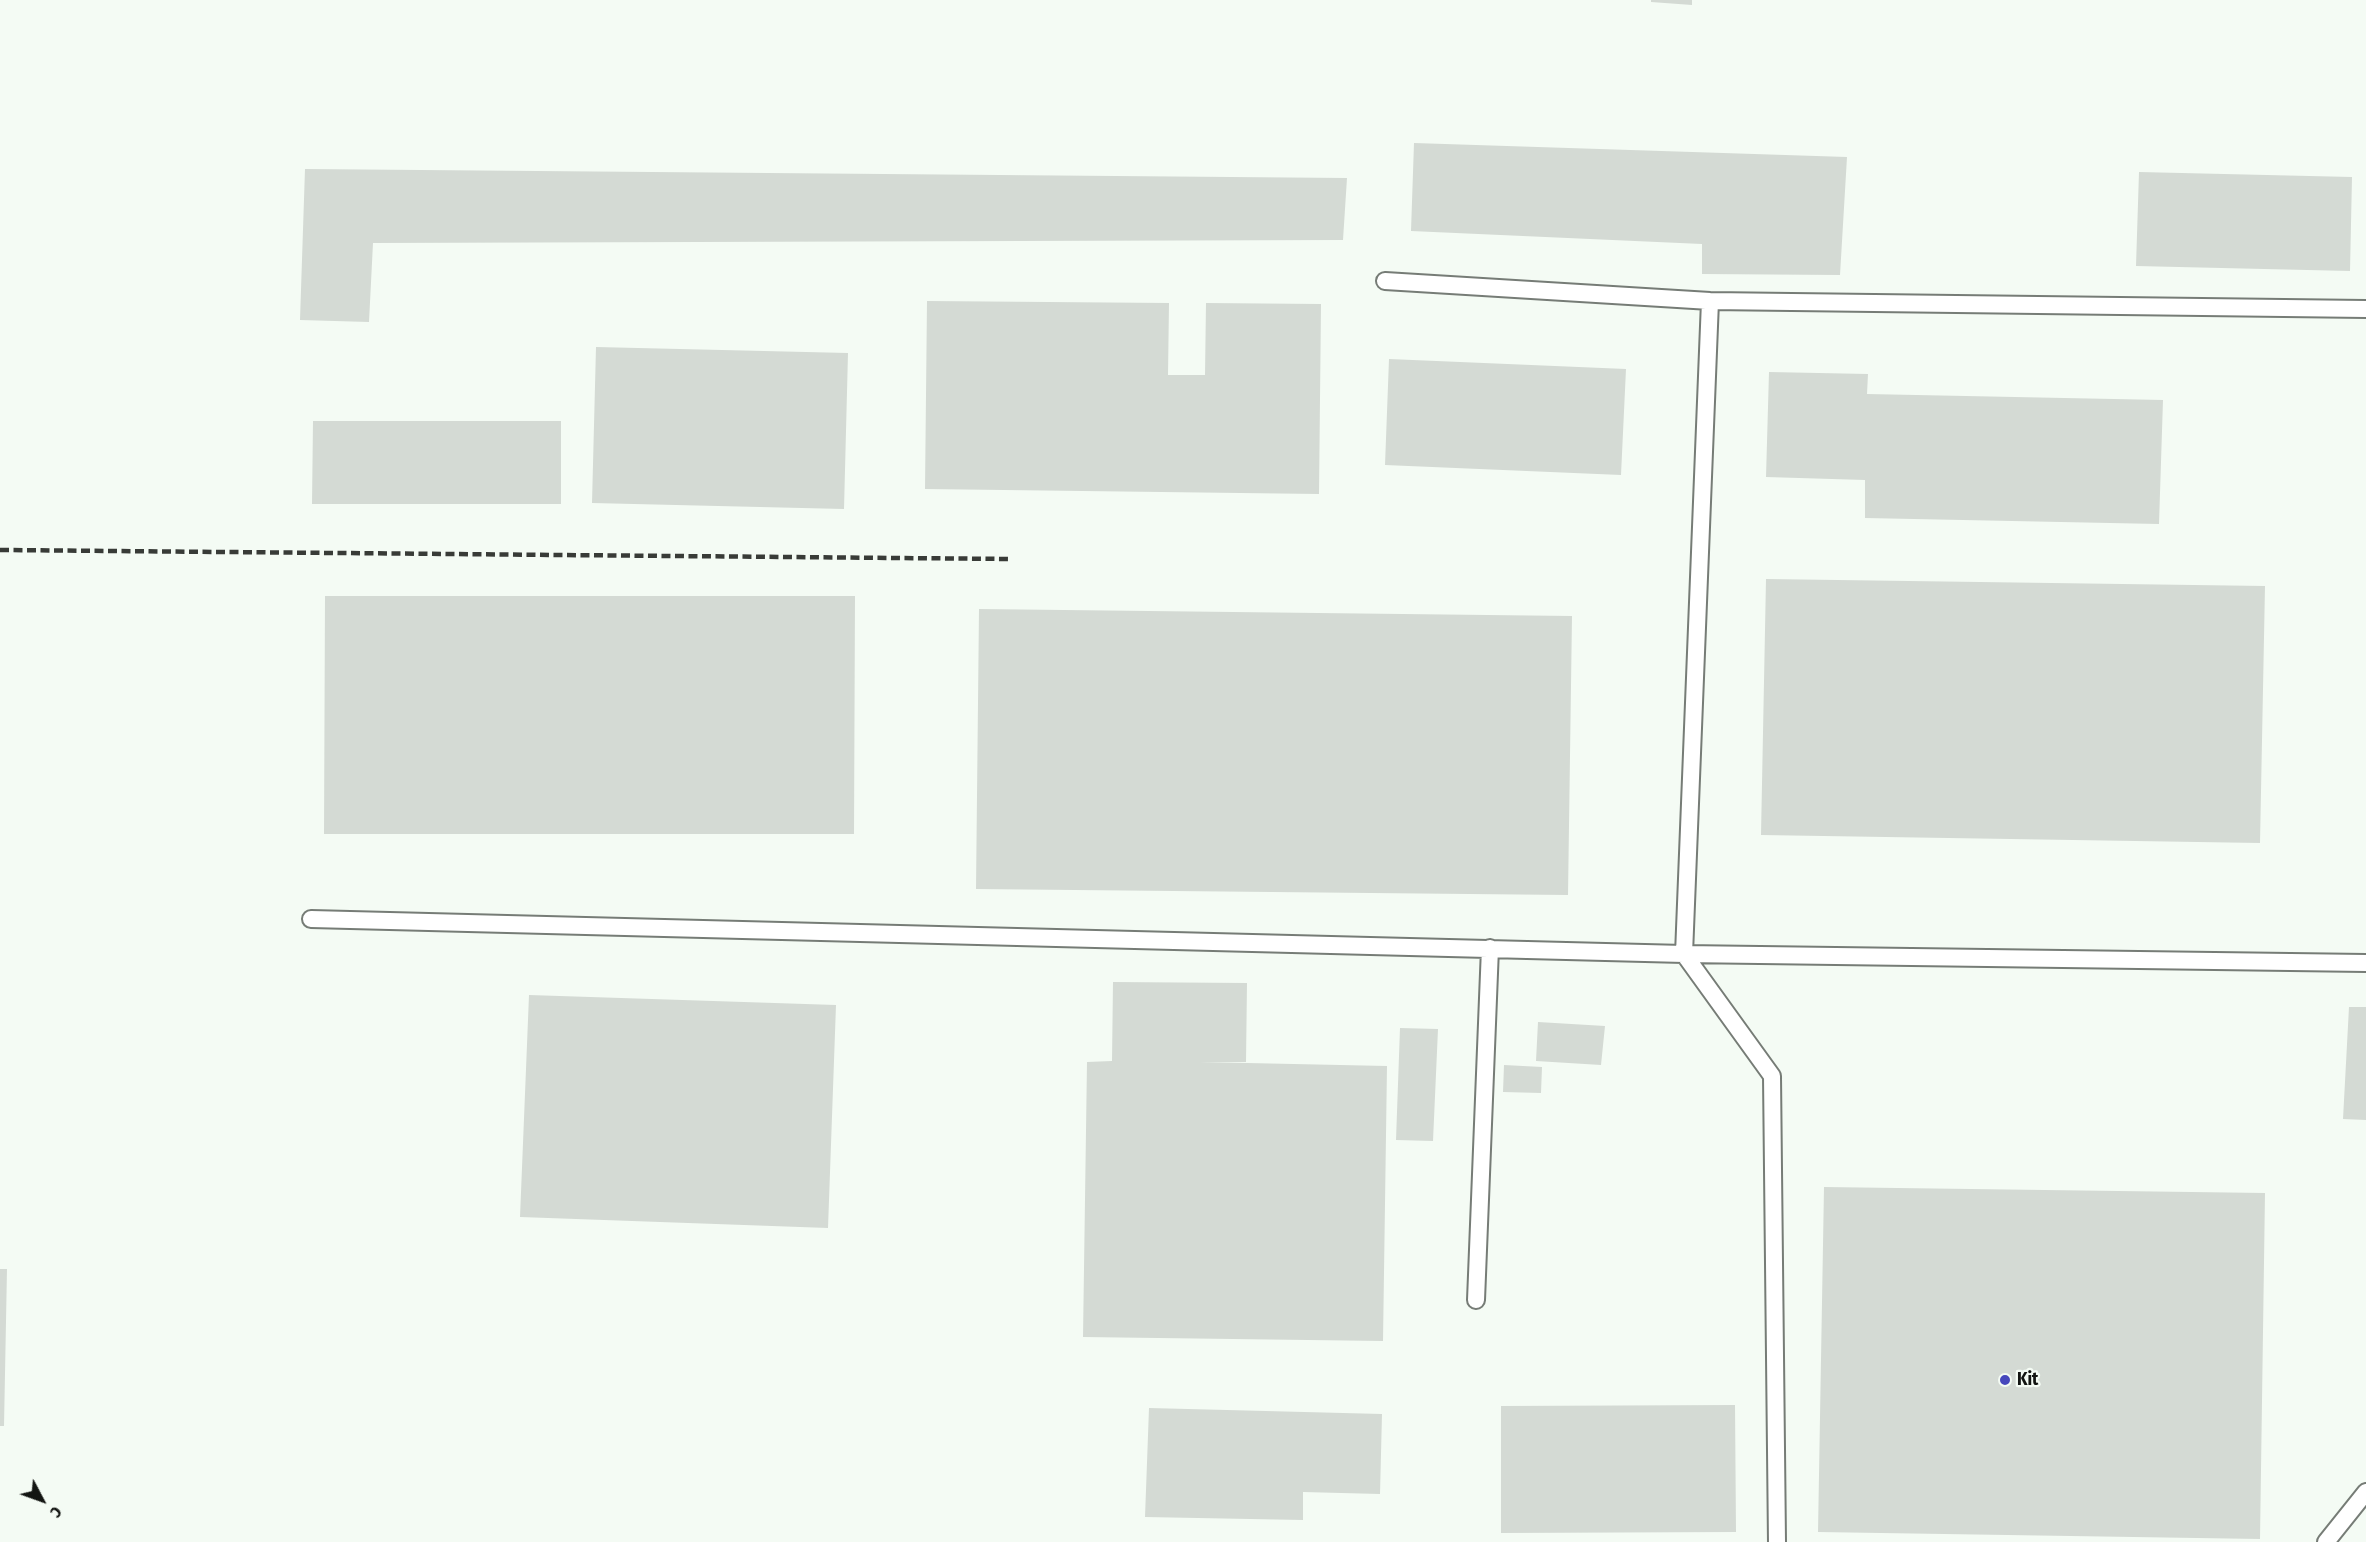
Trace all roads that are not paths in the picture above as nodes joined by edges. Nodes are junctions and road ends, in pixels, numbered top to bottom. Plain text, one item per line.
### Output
1 (1385, 281) dead end
2 (1710, 301) junction
3 (2366, 309) edge
4 (311, 919) dead end
5 (1490, 948) junction
6 (1684, 954) junction
7 (2366, 963) edge
8 (1476, 1300) dead end
9 (2366, 1492) edge
10 (1777, 1542) edge
11 (2326, 1542) edge

1 - 2 lane
2 - 3 lane
2 - 6 lane
4 - 5 lane
5 - 6 lane
5 - 8 lane
6 - 7 lane
6 - 10 lane
9 - 11 lane

